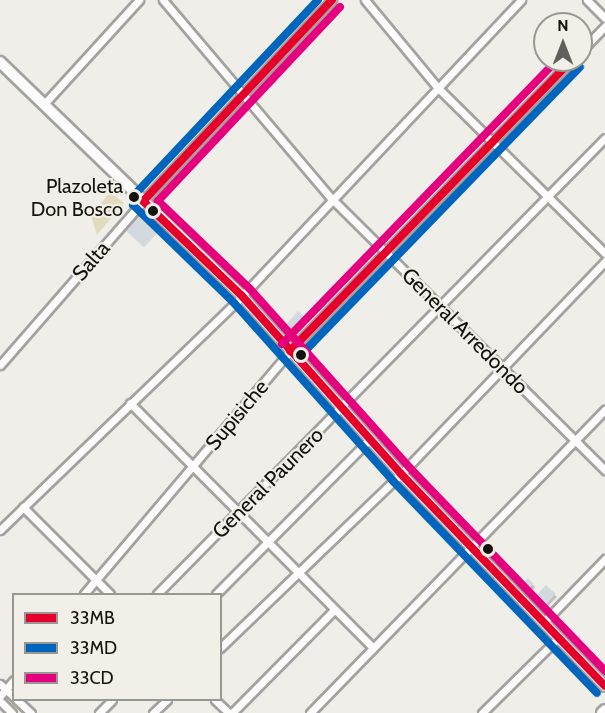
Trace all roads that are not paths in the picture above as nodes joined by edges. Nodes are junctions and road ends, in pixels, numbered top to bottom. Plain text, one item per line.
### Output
1 (139, 0) edge
2 (163, 0) edge
3 (332, 0) edge
4 (365, 0) edge
5 (521, 0) edge
6 (587, 0) edge
7 (605, 18) edge
8 (605, 26) edge
9 (593, 38) edge
10 (0, 63) edge
11 (560, 72) edge
12 (438, 88) junction
13 (243, 95) junction
14 (44, 104) junction
15 (605, 138) edge
16 (494, 141) junction
17 (549, 197) junction
18 (332, 199) junction
19 (143, 201) junction
20 (385, 252) junction
21 (605, 253) edge
22 (605, 261) edge
23 (242, 296) junction
24 (441, 307) junction
25 (290, 351) junction
26 (0, 365) edge
27 (501, 367) junction
28 (130, 404) junction
29 (342, 409) junction
30 (605, 410) edge
31 (369, 440) junction
32 (575, 441) junction
33 (194, 466) junction
34 (605, 470) edge
35 (401, 474) junction
36 (23, 507) junction
37 (240, 513) junction
38 (0, 530) edge
39 (268, 541) junction
40 (471, 547) junction
41 (605, 559) edge
42 (299, 571) junction
43 (96, 580) junction
44 (85, 593) edge
45 (109, 593) edge
46 (158, 593) edge
47 (217, 593) edge
48 (334, 610) junction
49 (544, 622) junction
50 (558, 638) junction
51 (222, 646) edge
52 (373, 648) junction
53 (3, 686) edge
54 (605, 686) edge
55 (0, 696) edge
56 (0, 701) edge
57 (18, 701) edge
58 (110, 701) edge
59 (165, 701) edge
60 (217, 701) edge
61 (12, 713) edge
62 (31, 713) edge
63 (99, 713) edge
64 (153, 713) edge
65 (231, 713) edge
66 (310, 713) edge
67 (482, 713) edge

1 - 14 street
2 - 13 street, General Arredondo
3 - 13 street, Salta
4 - 12 street
5 - 12 street
6 - 7 street
8 - 9 street
10 - 14 main road
11 - 16 street, Supisiche
12 - 16 street
12 - 18 street
13 - 18 street, General Arredondo
13 - 19 street, Salta
14 - 19 main road
15 - 17 street, General Paunero
16 - 17 street
16 - 20 street, Supisiche
17 - 21 street
17 - 24 street, General Paunero
18 - 20 street, General Arredondo
18 - 23 street
19 - 23 main road
19 - 26 street, Salta
20 - 24 street, General Arredondo
20 - 25 street, Supisiche
22 - 27 street
23 - 25 main road
23 - 28 street
24 - 27 street, General Arredondo
24 - 29 street, General Paunero
25 - 29 main road
25 - 33 street, Supisiche
27 - 32 street, General Arredondo
27 - 35 street
28 - 33 street
28 - 36 street
29 - 31 main road
29 - 37 street, General Paunero
30 - 32 street
31 - 35 main road
31 - 39 street
32 - 34 street, General Arredondo
32 - 40 street
33 - 37 street
33 - 43 street, Supisiche
35 - 40 main road
35 - 42 street
36 - 38 street
36 - 43 street
37 - 39 street
37 - 46 street, General Paunero
39 - 42 street
39 - 47 street
40 - 49 main road
40 - 52 street
41 - 49 street
42 - 48 street
42 - 51 street
43 - 44 street, Supisiche
43 - 45 street
48 - 52 street
48 - 65 street
49 - 50 main road
50 - 54 main road
50 - 67 street
52 - 66 street
53 - 55 street
56 - 61 street
57 - 62 street
58 - 63 street
59 - 64 street
60 - 65 street

